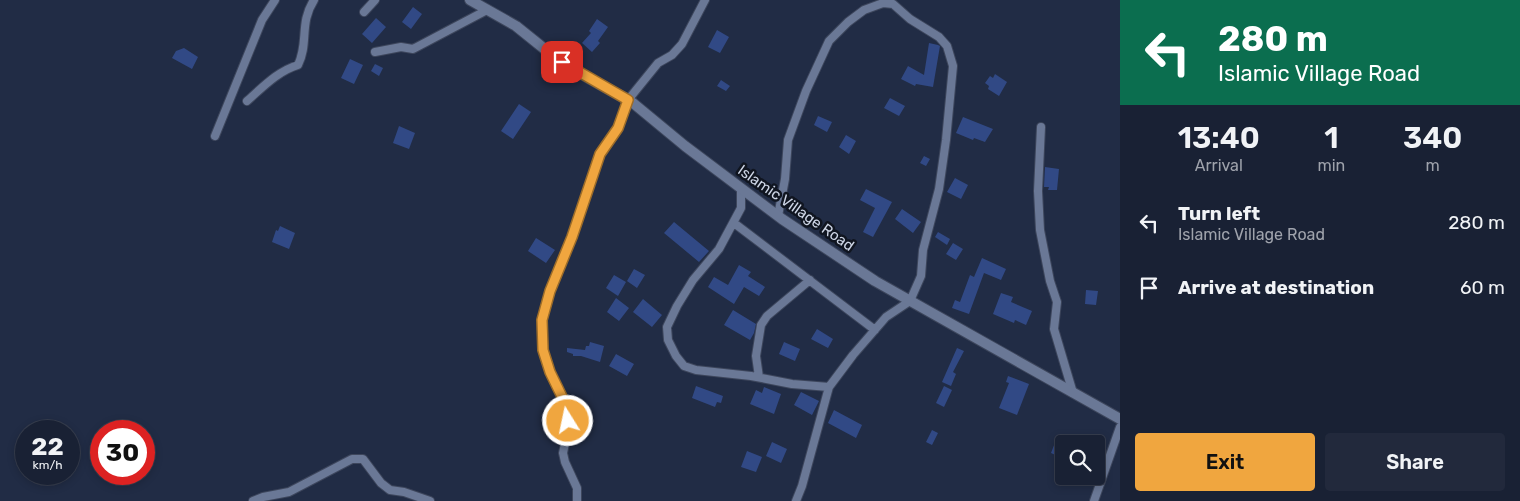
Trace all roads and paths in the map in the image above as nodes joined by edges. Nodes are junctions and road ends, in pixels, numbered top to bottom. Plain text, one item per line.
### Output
1 (275, 0) edge
2 (314, 0) edge
3 (375, 0) edge
4 (470, 0) edge
5 (705, 0) edge
6 (488, 10) junction
7 (364, 12) dead end
8 (375, 52) dead end
9 (628, 100) junction
10 (247, 101) dead end
11 (1041, 127) dead end
12 (215, 136) dead end
13 (741, 188) junction
14 (778, 216) junction
15 (734, 223) junction
16 (810, 280) junction
17 (910, 300) junction
18 (875, 330) junction
19 (759, 377) junction
20 (829, 387) junction
21 (1073, 393) junction
22 (1120, 419) edge
23 (1120, 427) edge
24 (253, 501) edge
25 (430, 501) edge
26 (577, 501) edge
27 (796, 501) edge
28 (1094, 501) edge

1 - 12 street
2 - 10 street
3 - 7 street
4 - 6 street, Islamic Village Road
5 - 9 street
6 - 8 street
6 - 9 street, Islamic Village Road
9 - 13 street, Islamic Village Road
9 - 26 street
11 - 21 street
13 - 14 street, Islamic Village Road
13 - 15 street
14 - 17 street, Islamic Village Road
14 - 17 street
15 - 16 street
15 - 19 street
16 - 18 street
16 - 19 street
17 - 18 street
17 - 21 street, Islamic Village Road
18 - 20 street
19 - 20 street
20 - 27 street
21 - 22 street, Islamic Village Road
23 - 28 street
24 - 25 street

